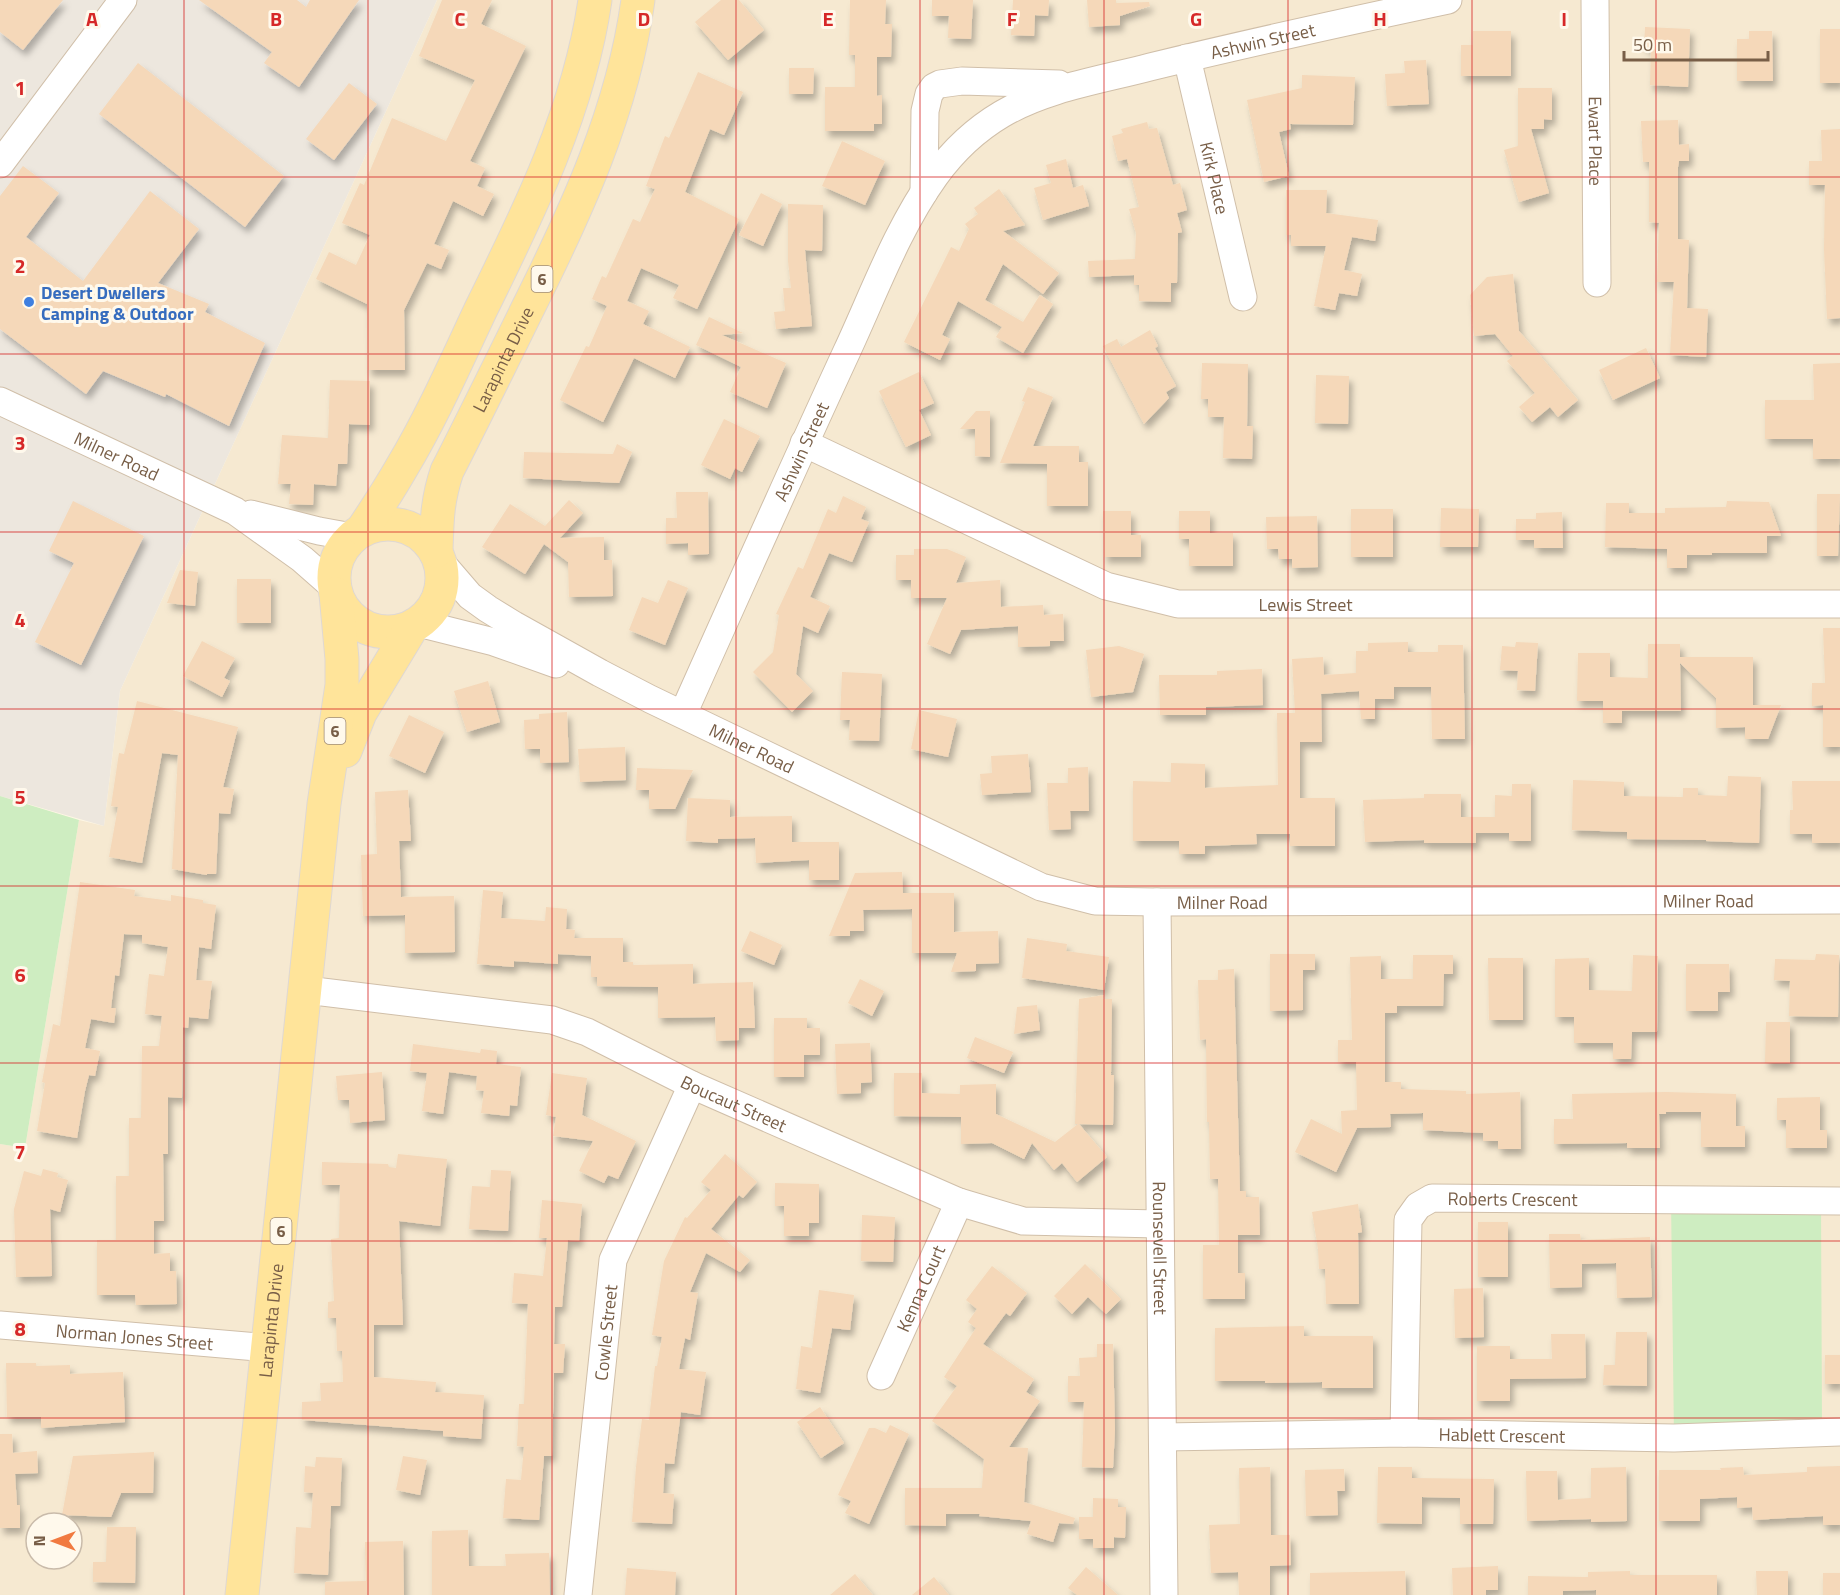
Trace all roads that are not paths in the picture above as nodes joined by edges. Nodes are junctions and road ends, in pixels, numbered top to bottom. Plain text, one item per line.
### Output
1 (123, 0) edge
2 (595, 0) edge
3 (638, 0) edge
4 (1449, 0) edge
5 (1595, 0) edge
6 (1187, 58) junction
7 (1079, 85) junction
8 (0, 164) edge
9 (924, 192) junction
10 (1597, 283) dead end
11 (1243, 297) dead end
12 (0, 401) edge
13 (804, 443) junction
14 (235, 511) junction
15 (358, 533) junction
16 (437, 556) junction
17 (336, 591) junction
18 (1840, 604) edge
19 (415, 625) junction
20 (650, 699) junction
21 (683, 714) junction
22 (319, 867) junction
23 (1840, 900) edge
24 (1157, 902) junction
25 (306, 990) junction
26 (692, 1085) junction
27 (1840, 1201) edge
28 (959, 1202) junction
29 (1159, 1224) junction
30 (0, 1325) edge
31 (269, 1348) junction
32 (881, 1376) dead end
33 (1840, 1432) edge
34 (1404, 1433) junction
35 (1163, 1437) junction
36 (242, 1595) edge
37 (578, 1595) edge
38 (1164, 1595) edge

1 - 8 street
2 - 15 main road, 6
3 - 16 main road, Larapinta Drive / 6
4 - 6 street, Ashwin Street
5 - 10 street, Ewart Place
6 - 7 street, Ashwin Street
6 - 11 street, Kirk Place
7 - 9 street, Ashwin Street
7 - 9 street, Ashwin Street
9 - 13 street, Ashwin Street
12 - 14 street, Milner Road
13 - 18 street, Lewis Street
13 - 21 street, Ashwin Street
14 - 15 street, Milner Road
14 - 17 street, Milner Road
15 - 16 main road
15 - 17 main road, 6
16 - 19 main road, 6
16 - 20 street, Milner Road
17 - 19 main road
17 - 22 main road, Larapinta Drive / 6
19 - 20 street, Milner Road
19 - 22 main road, Larapinta Drive / 6
20 - 21 street, Milner Road
21 - 24 street, Milner Road
22 - 25 main road, Larapinta Drive / 6
23 - 24 street, Milner Road
24 - 29 street, Rounsevell Street
25 - 26 street, Boucaut Street
25 - 31 main road, Larapinta Drive / 6
26 - 28 street, Boucaut Street
26 - 37 street, Cowle Street
27 - 34 street, Roberts Crescent
28 - 29 street, Boucaut Street
28 - 32 street, Kenna Court
29 - 35 street, Rounsevell Street
30 - 31 street, Norman Jones Street
31 - 36 main road, Larapinta Drive / 6
33 - 34 street, Hablett Crescent
34 - 35 street, Hablett Crescent
35 - 38 street, Rounsevell Street

